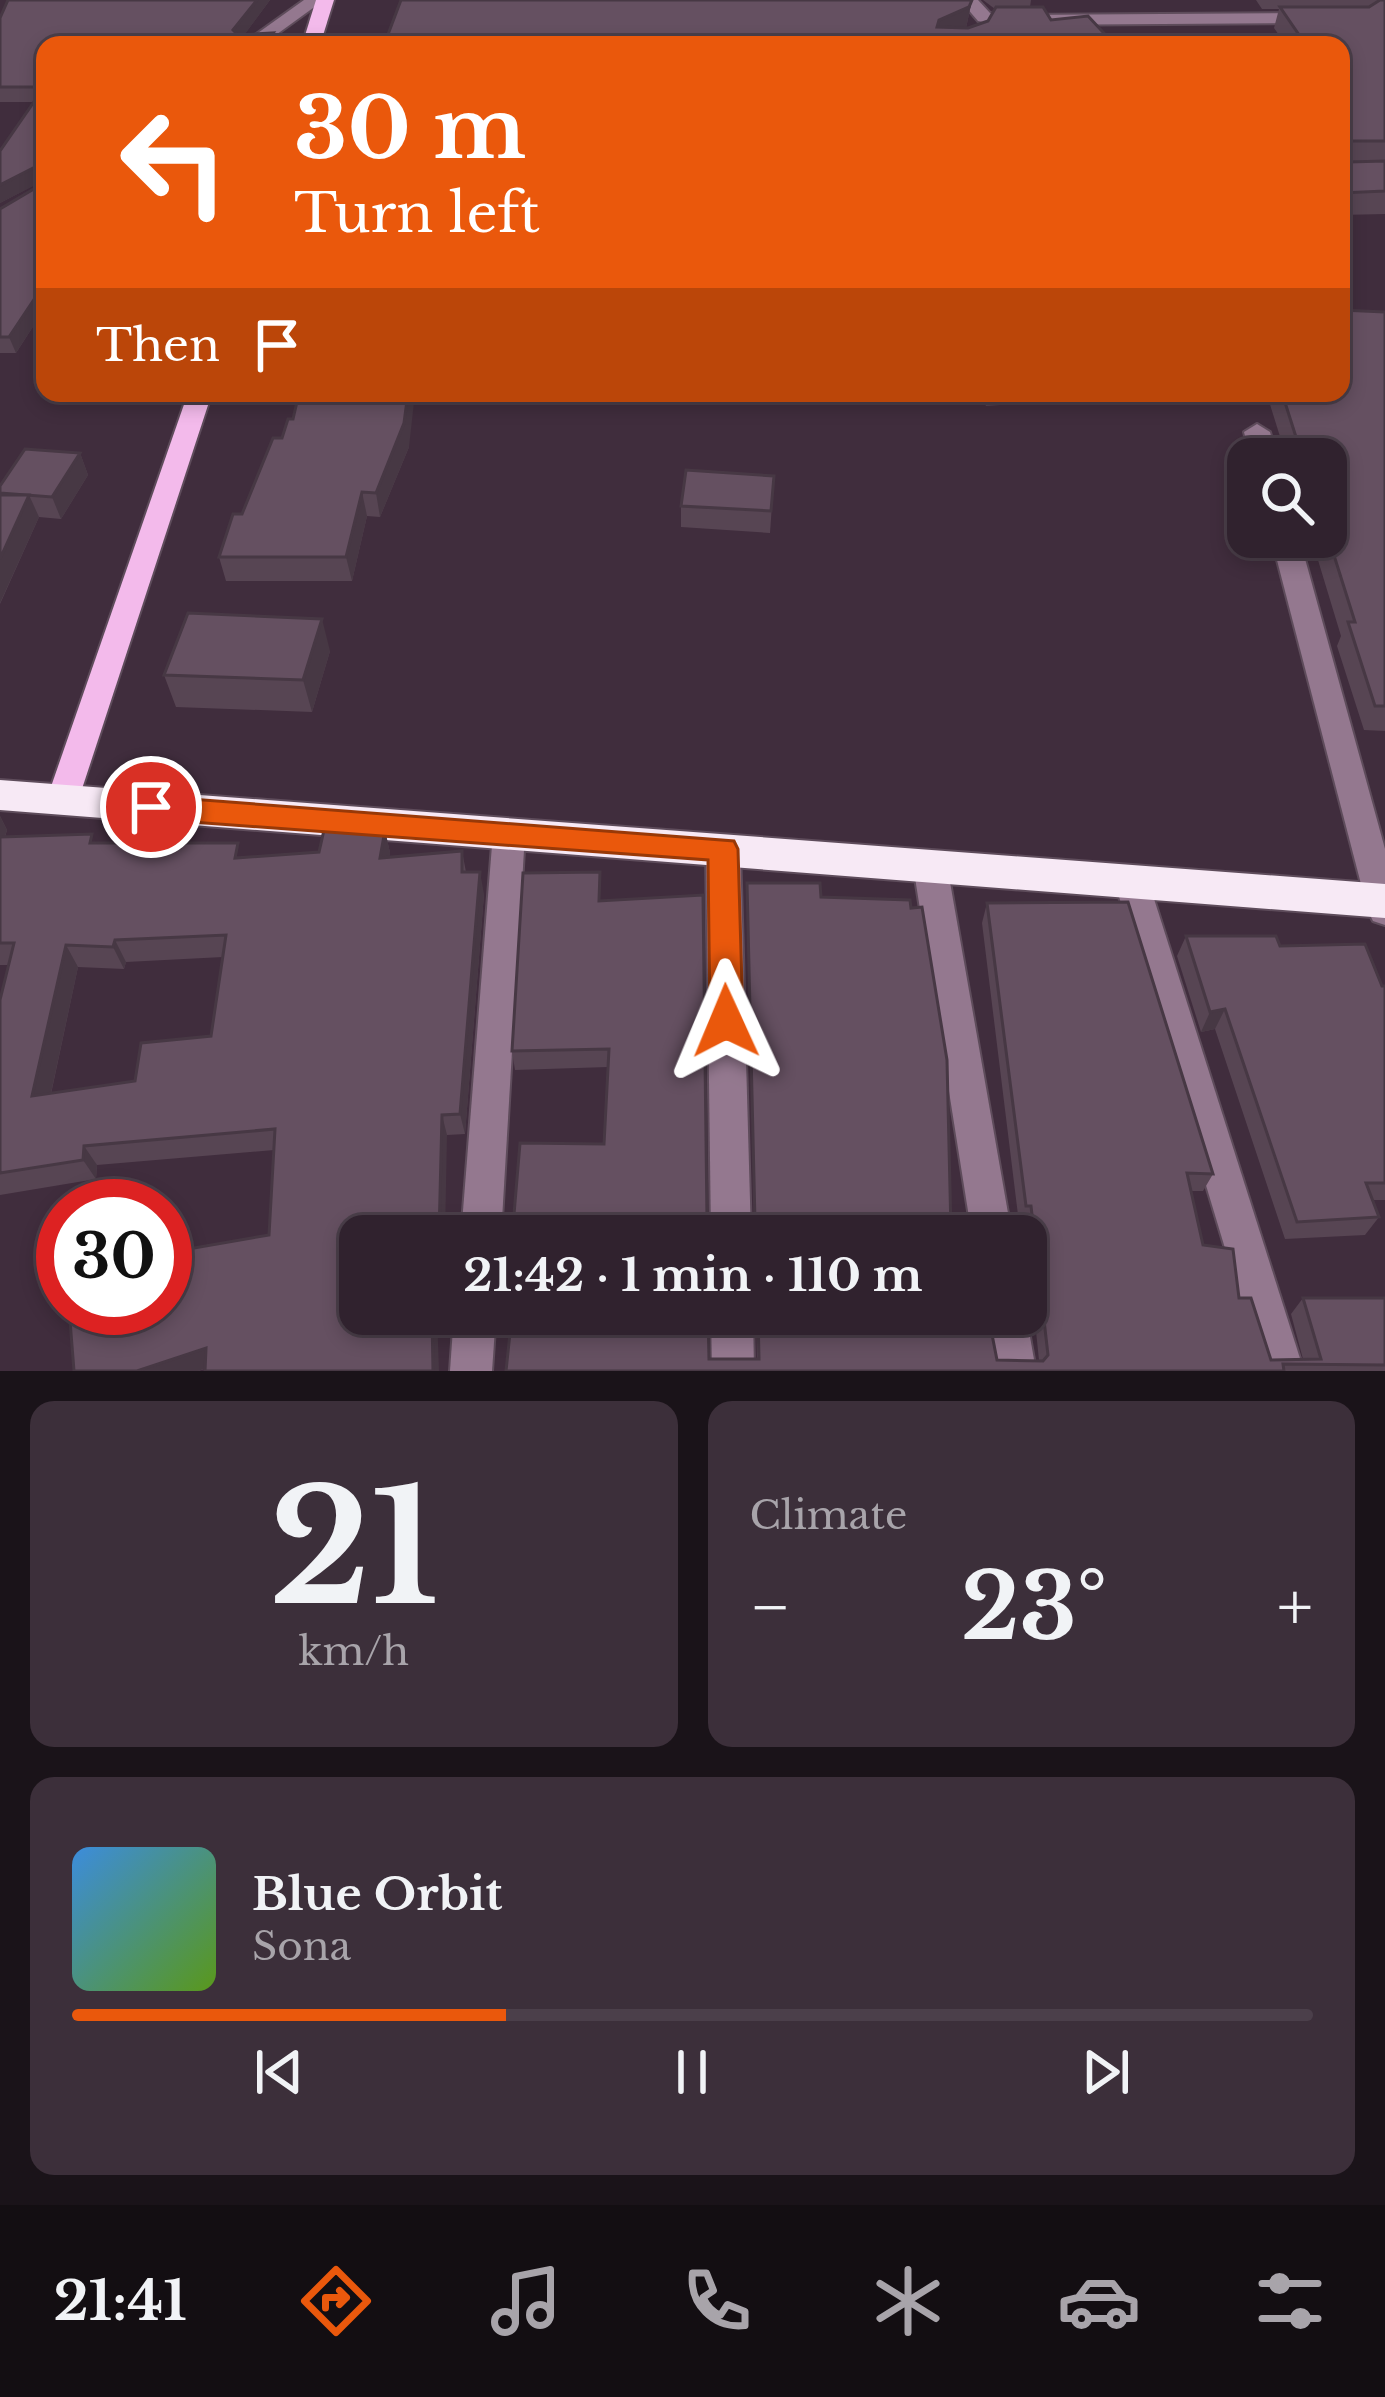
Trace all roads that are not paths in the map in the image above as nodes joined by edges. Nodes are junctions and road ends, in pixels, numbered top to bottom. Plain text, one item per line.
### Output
1 (315, 0) edge
2 (325, 0) edge
3 (969, 0) edge
4 (1340, 18) edge
5 (263, 36) edge
6 (314, 36) edge
7 (197, 402) edge
8 (1291, 558) edge
9 (0, 795) edge
10 (62, 801) junction
11 (509, 832) junction
12 (723, 849) junction
13 (930, 865) junction
14 (1131, 880) junction
15 (1384, 904) edge
16 (482, 1215) edge
17 (730, 1215) edge
18 (988, 1215) edge
19 (474, 1335) edge
20 (732, 1335) edge
21 (1009, 1335) edge
22 (471, 1371) edge
23 (733, 1371) edge
24 (1015, 1371) edge
25 (1283, 1371) edge

1 - 5 street
2 - 6 main road
3 - 4 street
7 - 10 main road
8 - 15 street
9 - 10 highway
10 - 11 highway
11 - 12 highway
11 - 16 street
12 - 13 highway
12 - 17 street
13 - 14 highway
13 - 18 street
14 - 15 highway
14 - 25 street
19 - 22 street
20 - 23 street
21 - 24 street

